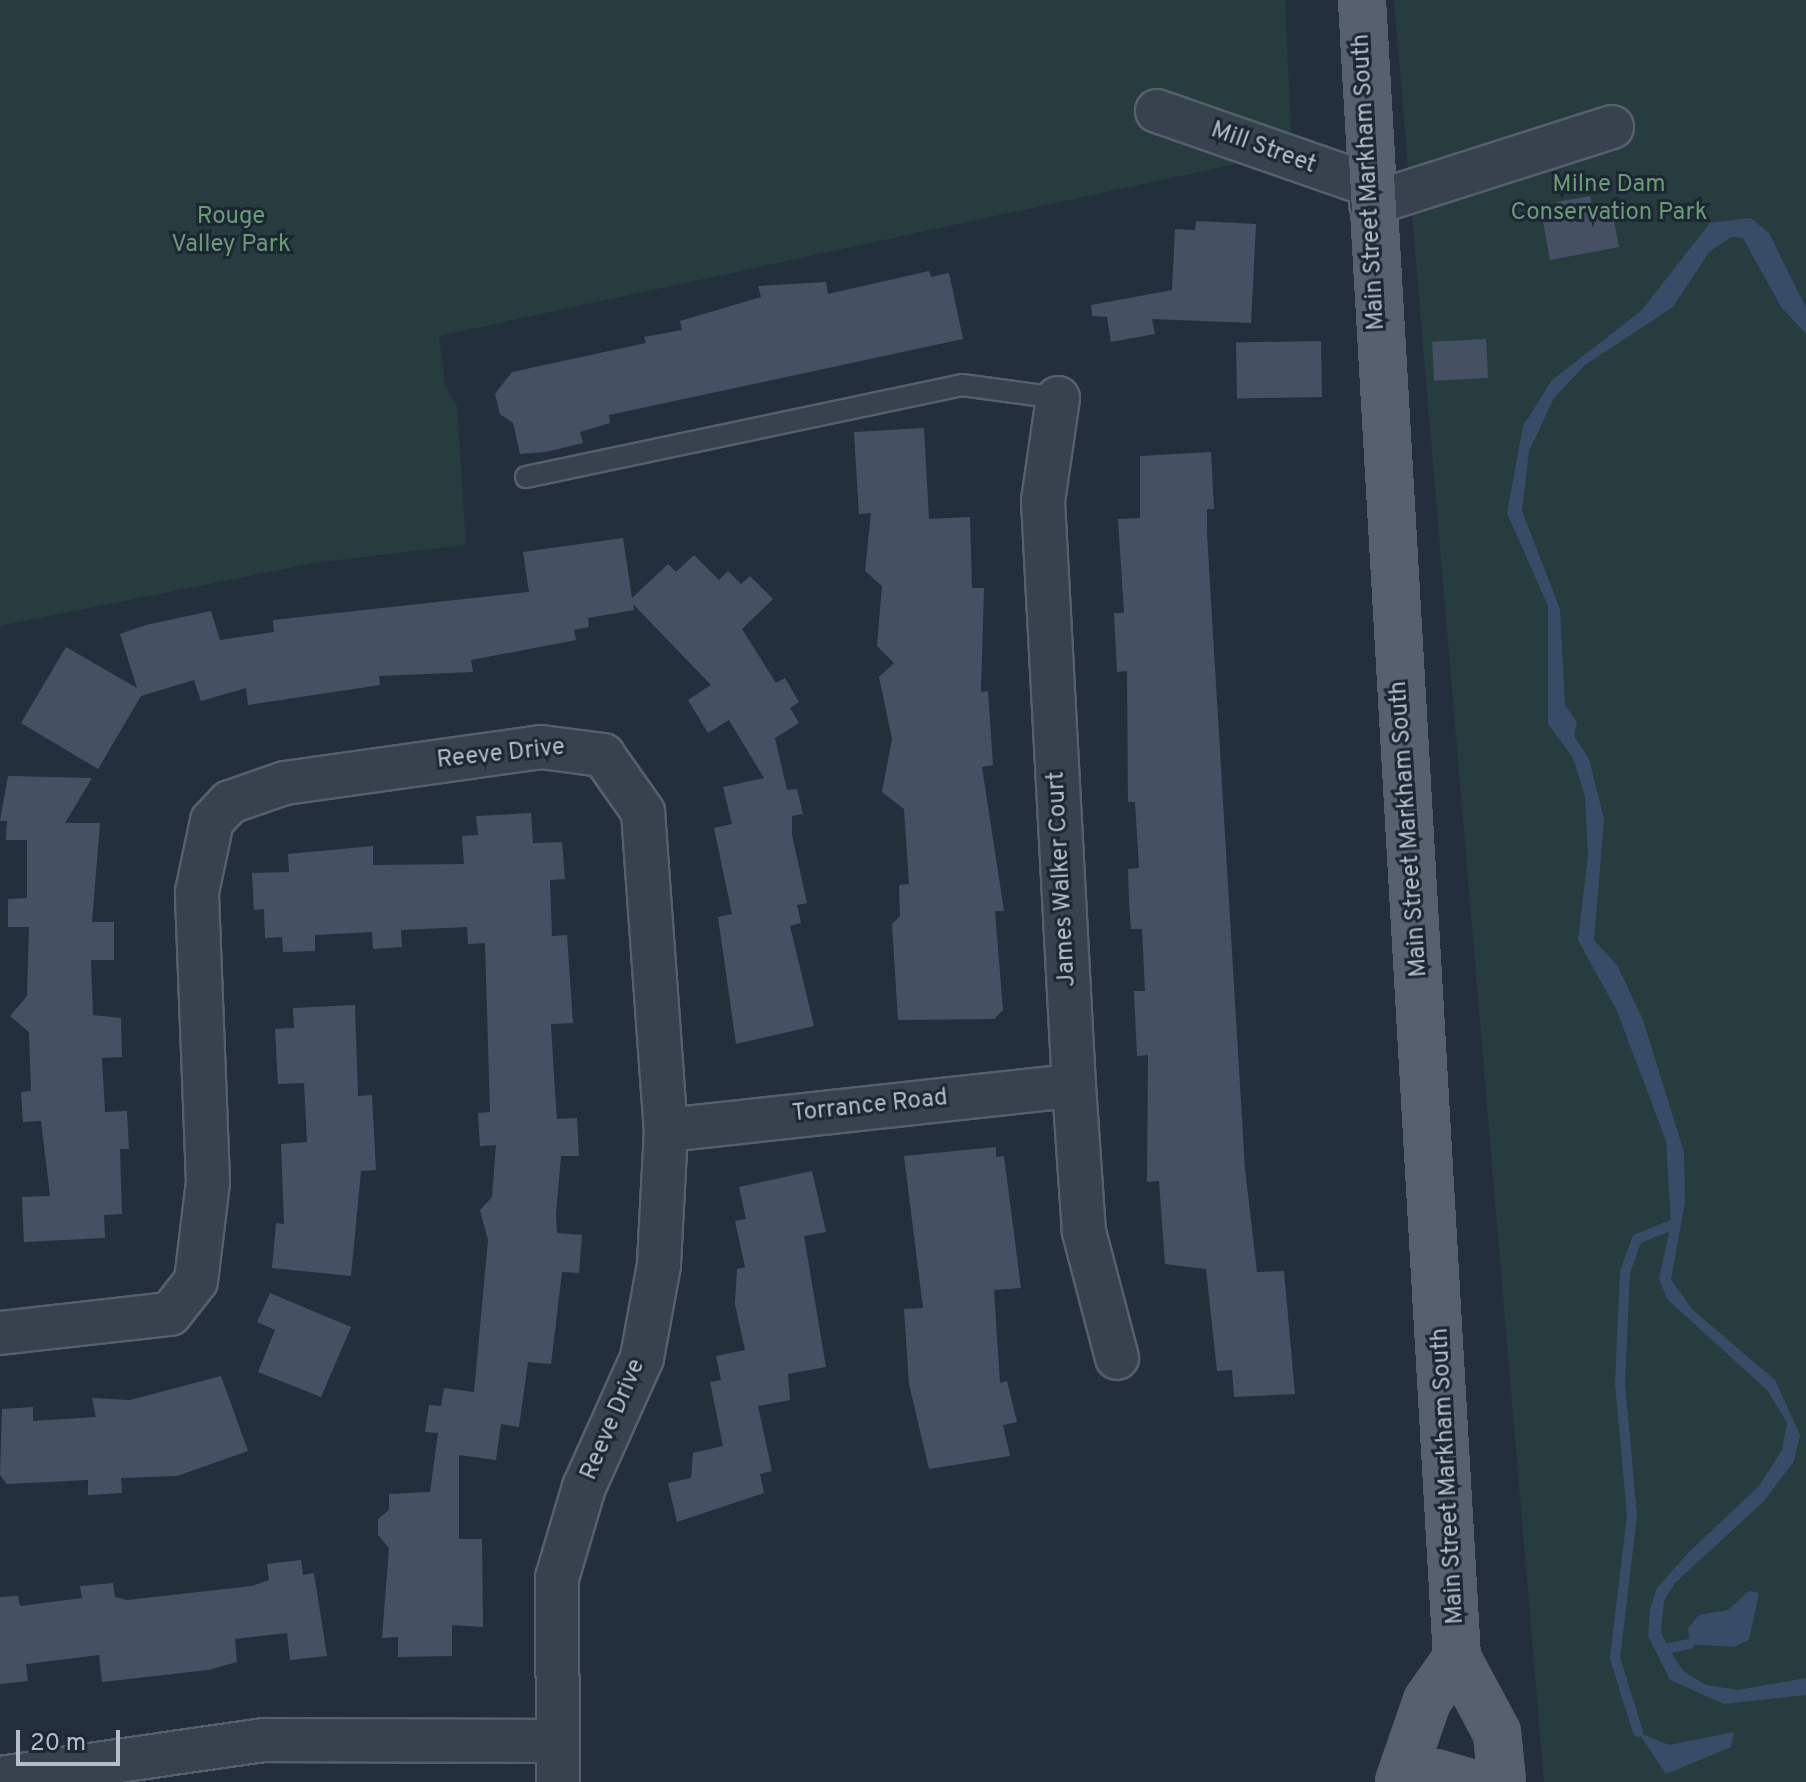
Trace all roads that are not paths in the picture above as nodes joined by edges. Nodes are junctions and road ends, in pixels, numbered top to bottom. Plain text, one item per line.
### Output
1 (1362, 0) edge
2 (1157, 111) dead end
3 (1612, 127) dead end
4 (1370, 195) junction
5 (1058, 398) joint
6 (526, 477) dead end
7 (1074, 1086) junction
8 (666, 1130) junction
9 (0, 1333) edge
10 (1117, 1358) dead end
11 (1457, 1658) junction
12 (557, 1741) junction
13 (0, 1778) edge
14 (558, 1782) edge
15 (1399, 1782) edge
16 (1424, 1782) edge
17 (1466, 1782) edge
18 (1502, 1782) edge

1 - 4 main road, Main Street Markham South
2 - 4 street, Mill Street
3 - 4 street
4 - 11 main road, Main Street Markham South
5 - 6 lane
5 - 7 street, James Walker Court
7 - 8 street, Torrance Road
7 - 10 street, James Walker Court
8 - 9 street, Reeve Drive
8 - 12 street, Reeve Drive
11 - 15 main road, Main Street Markham South
11 - 18 main road, Main Street Markham South
12 - 13 street
12 - 14 street, Reeve Drive
16 - 17 main road

